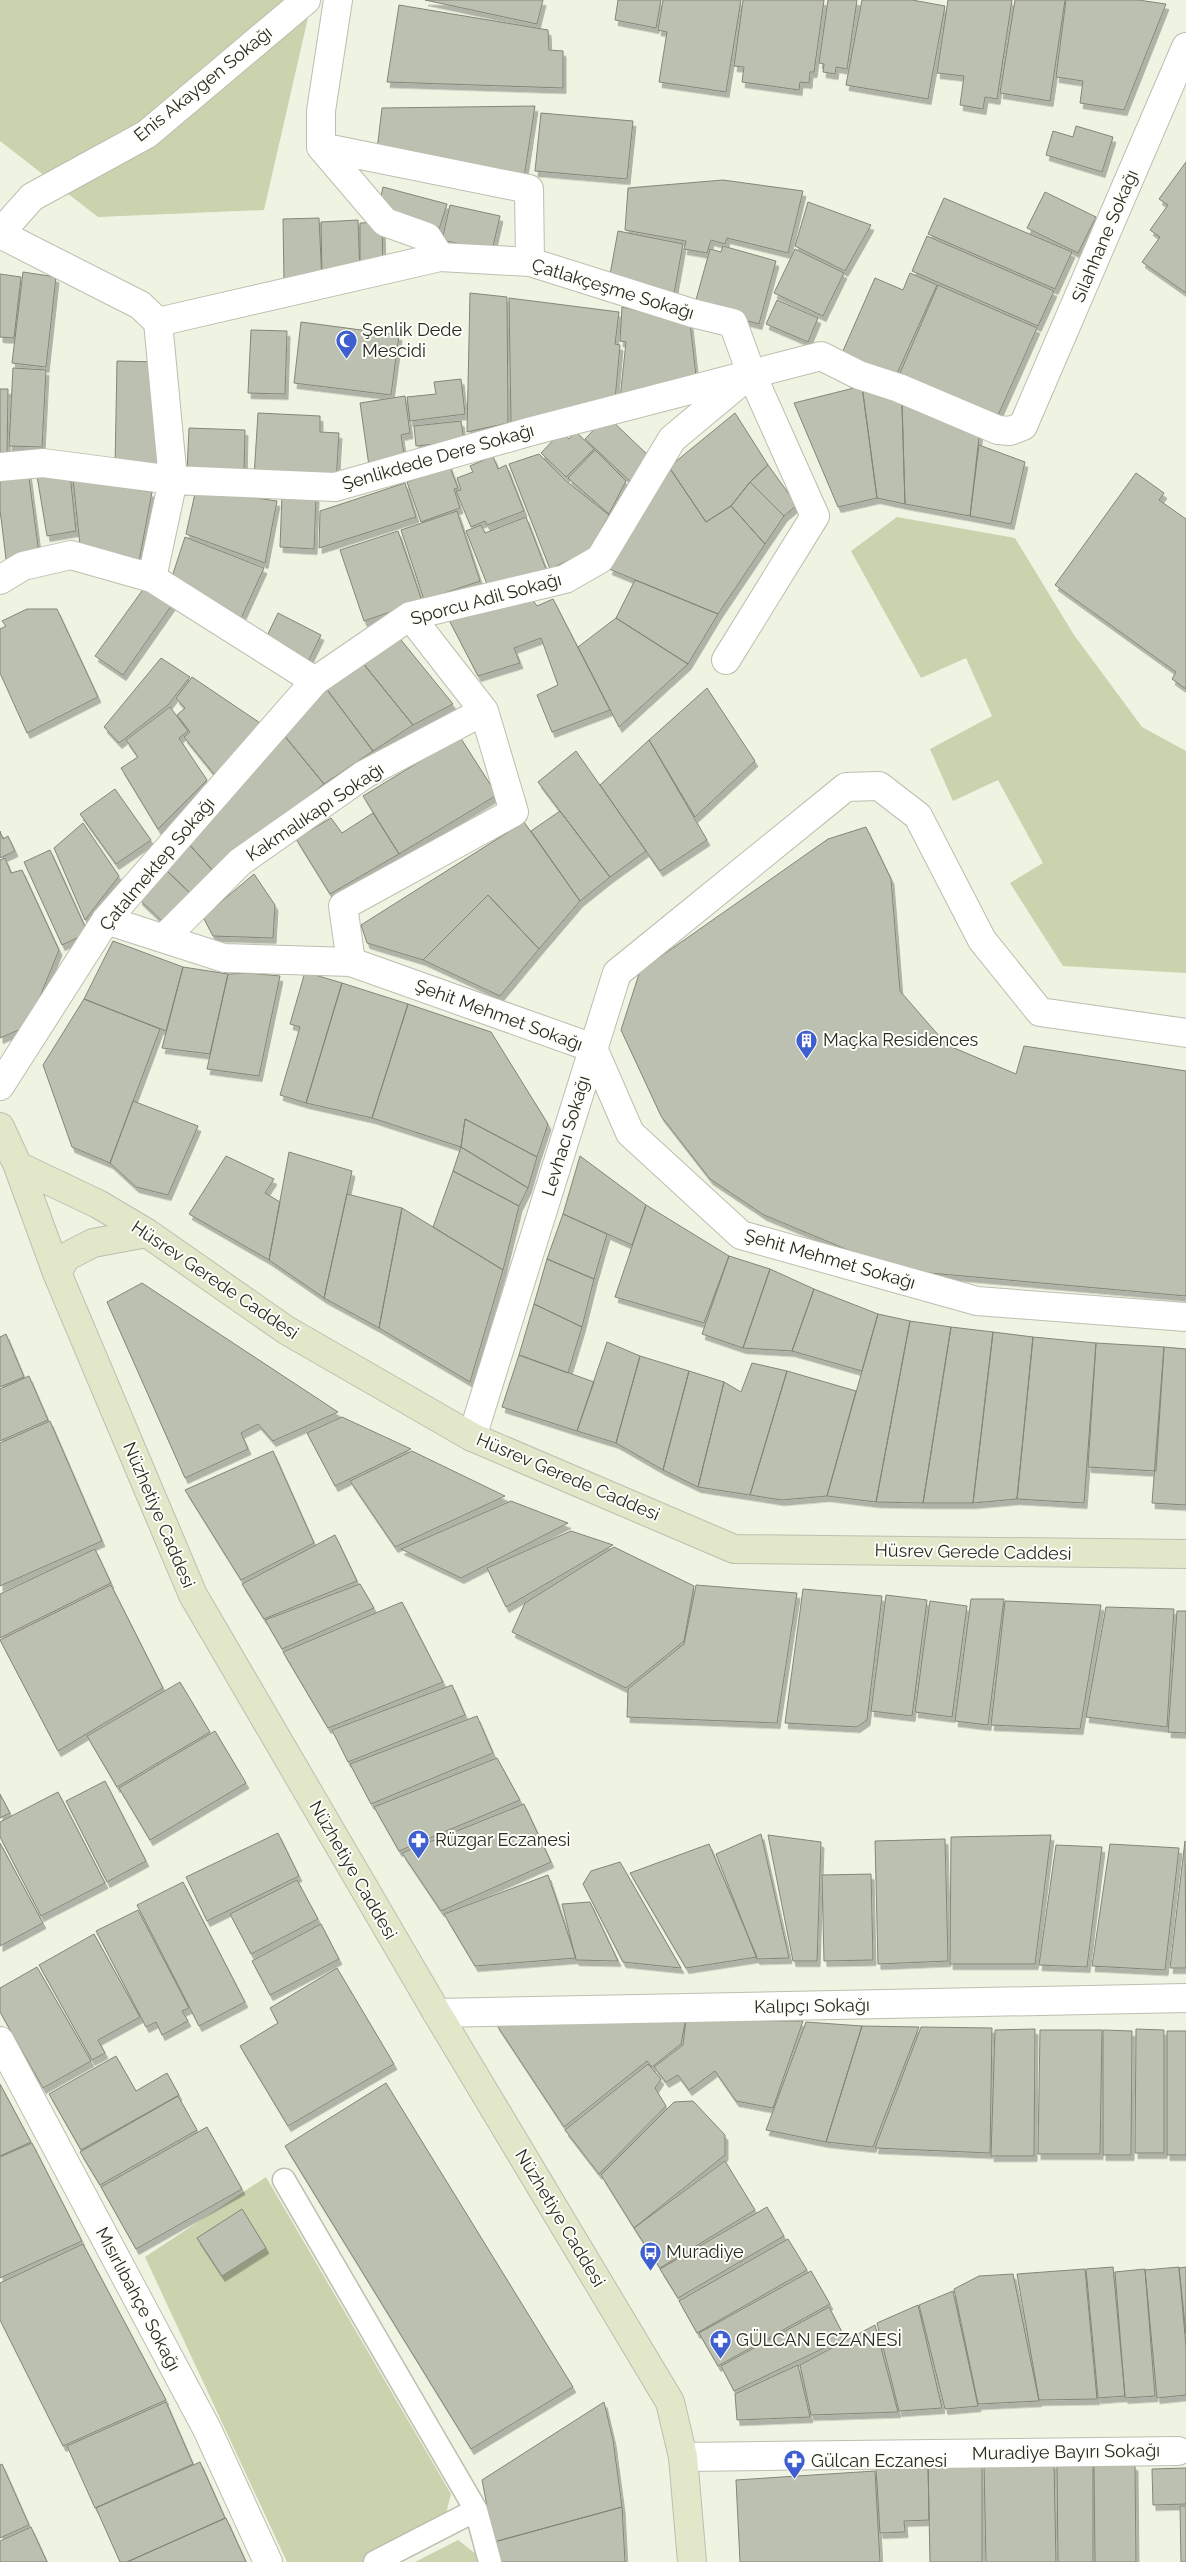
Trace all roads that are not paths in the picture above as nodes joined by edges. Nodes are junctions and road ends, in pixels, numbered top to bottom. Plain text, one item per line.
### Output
1 (306, 0) edge
2 (338, 0) edge
3 (1186, 47) edge
4 (321, 147) junction
5 (0, 233) edge
6 (440, 257) junction
7 (530, 262) junction
8 (158, 322) junction
9 (751, 373) junction
10 (0, 467) edge
11 (173, 480) junction
12 (152, 578) junction
13 (0, 580) edge
14 (410, 616) junction
15 (726, 660) dead end
16 (316, 681) junction
17 (484, 711) junction
18 (106, 920) junction
19 (164, 938) junction
20 (351, 962) junction
21 (1186, 1033) edge
22 (593, 1048) junction
23 (0, 1086) edge
24 (0, 1127) edge
25 (18, 1166) junction
26 (147, 1233) junction
27 (57, 1273) junction
28 (1186, 1317) edge
29 (472, 1437) junction
30 (1186, 1554) edge
31 (1186, 1998) edge
32 (438, 2013) junction
33 (0, 2041) edge
34 (284, 2180) dead end
35 (1178, 2451) dead end
36 (683, 2457) junction
37 (476, 2510) junction
38 (268, 2562) edge
39 (375, 2562) edge
40 (490, 2562) edge
41 (692, 2562) edge

1 - 5 street, Enis Akaygen Sokağı
2 - 4 street
3 - 9 street, Silahhane Sokağı
4 - 6 street
4 - 7 street
5 - 8 street
6 - 7 street, Çatlakçeşme Sokağı
6 - 8 street, Çatlakçeşme Sokağı
7 - 9 street, Çatlakçeşme Sokağı
8 - 11 street
9 - 11 street, Şenlikdede Dere Sokağı
9 - 14 street, Sporcu Adil Sokağı
9 - 15 street
10 - 11 street, Şenlikdede Dere Sokağı
11 - 12 street
12 - 13 street
12 - 16 street
14 - 16 street, Sporcu Adil Sokağı
14 - 17 street
16 - 18 street, Çatalmektep Sokağı
17 - 19 street, Kakmalıkapı Sokağı
17 - 20 street
18 - 19 street, Şehit Mehmet Sokağı
18 - 23 street, Çatalmektep Sokağı
19 - 20 street, Şehit Mehmet Sokağı
20 - 22 street, Şehit Mehmet Sokağı
21 - 22 street, Levhacı Sokağı
22 - 28 street, Şehit Mehmet Sokağı
22 - 29 street, Levhacı Sokağı
24 - 25 street, Nüzhetiye Caddesi
25 - 26 street, Hüsrev Gerede Caddesi
25 - 27 street, Nüzhetiye Caddesi
26 - 27 street
26 - 29 street, Hüsrev Gerede Caddesi
27 - 32 street, Nüzhetiye Caddesi
29 - 30 street, Hüsrev Gerede Caddesi
31 - 32 street, Kalıpçı Sokağı
32 - 36 street, Nüzhetiye Caddesi
33 - 38 street, Mısırlıbahçe Sokağı
34 - 37 lane
35 - 36 street, Muradiye Bayırı Sokağı
36 - 41 street, Nüzhetiye Caddesi
37 - 39 lane
37 - 40 lane

